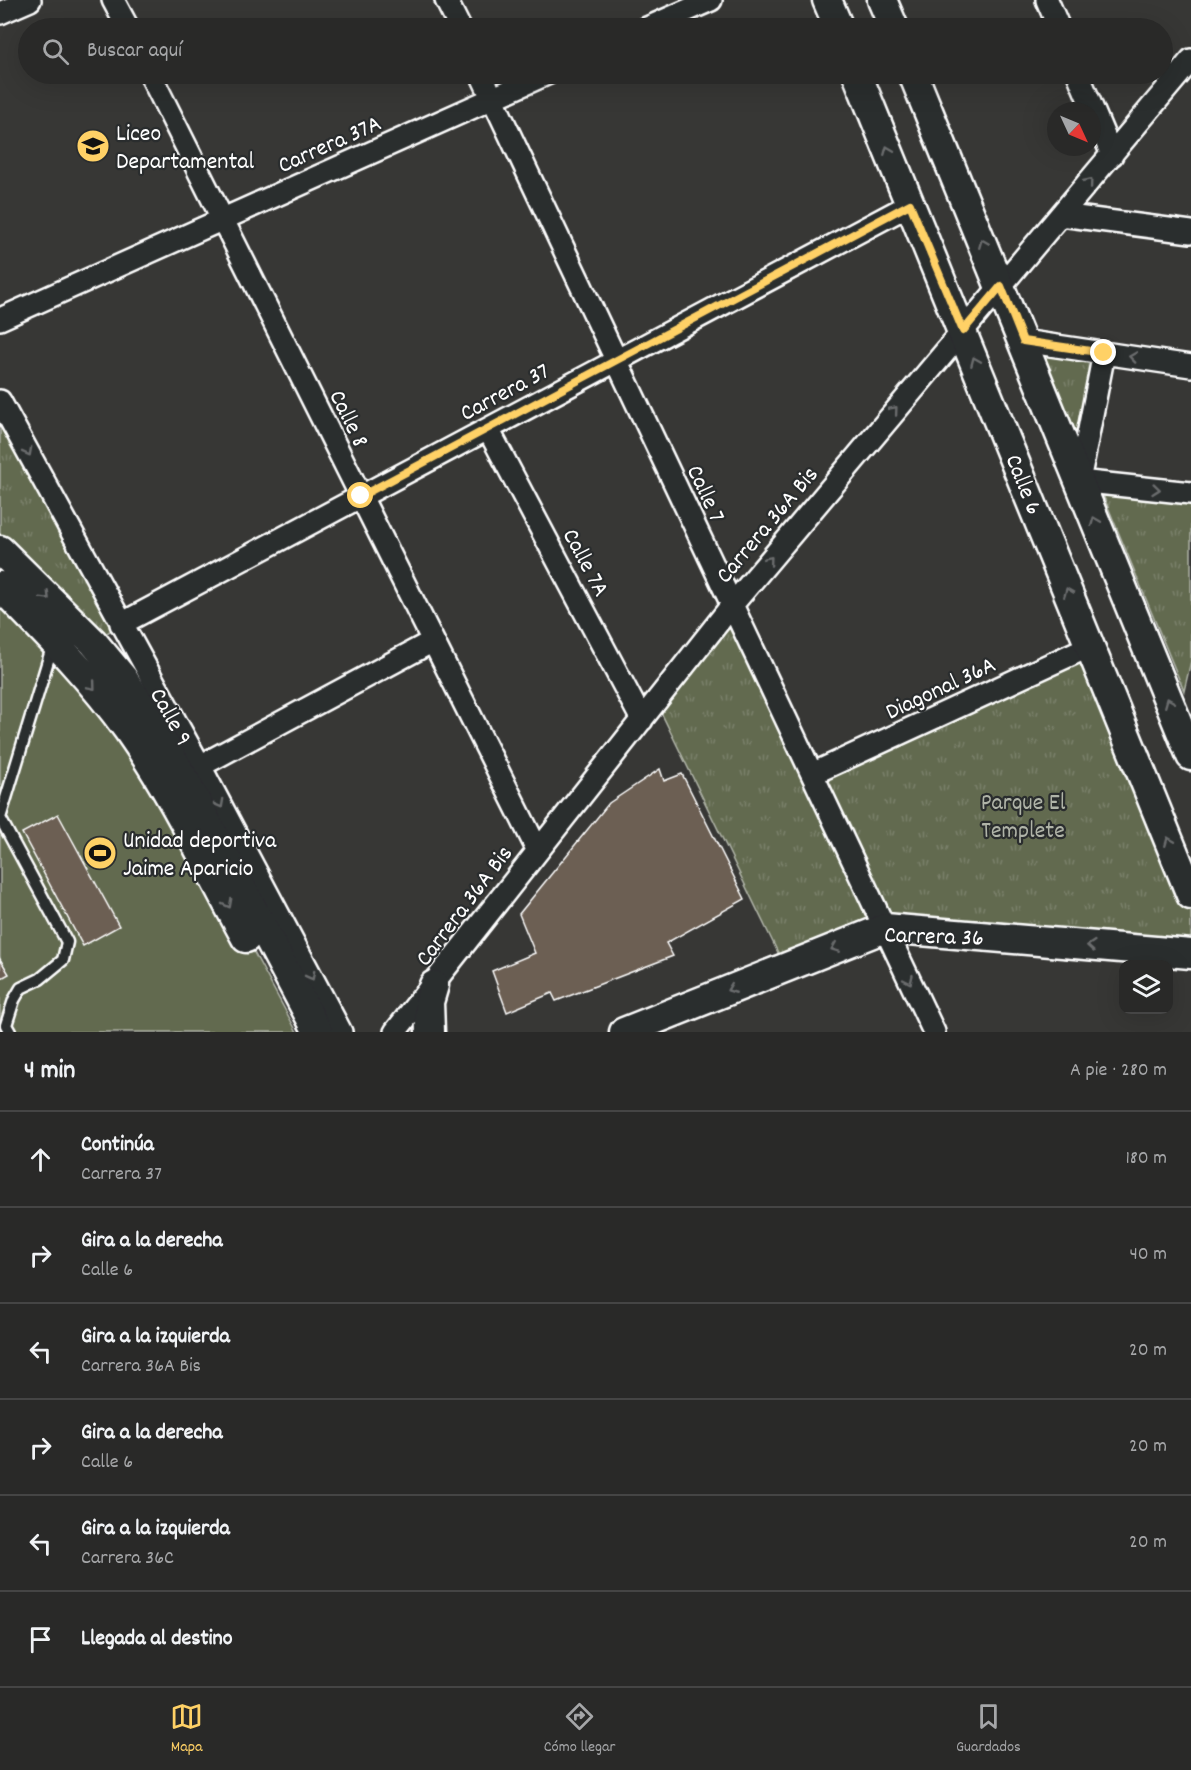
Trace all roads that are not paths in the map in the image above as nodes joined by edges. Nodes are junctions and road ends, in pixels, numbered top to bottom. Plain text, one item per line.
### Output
1 (30, 0) edge
2 (113, 0) edge
3 (446, 0) edge
4 (711, 0) edge
5 (827, 0) edge
6 (882, 0) edge
7 (1047, 0) edge
8 (0, 13) edge
9 (123, 18) edge
10 (455, 18) edge
11 (670, 18) edge
12 (834, 18) edge
13 (890, 18) edge
14 (1055, 18) edge
15 (1191, 60) edge
16 (1173, 82) edge
17 (155, 84) edge
18 (486, 84) edge
19 (524, 84) edge
20 (861, 84) edge
21 (917, 84) edge
22 (1082, 84) edge
23 (1171, 84) edge
24 (492, 98) junction
25 (1112, 155) junction
26 (910, 204) junction
27 (1061, 215) junction
28 (222, 218) junction
29 (1191, 232) edge
30 (1001, 286) junction
31 (0, 319) edge
32 (963, 331) junction
33 (1023, 341) junction
34 (1104, 353) junction
35 (616, 360) junction
36 (1191, 366) edge
37 (0, 400) edge
38 (488, 429) junction
39 (1079, 481) junction
40 (1191, 493) edge
41 (361, 496) junction
42 (2, 552) edge
43 (2, 588) edge
44 (732, 605) junction
45 (121, 624) junction
46 (433, 641) junction
47 (54, 642) junction
48 (1090, 646) junction
49 (642, 720) junction
50 (1189, 740) edge
51 (200, 766) junction
52 (812, 774) junction
53 (0, 818) edge
54 (537, 849) junction
55 (1191, 895) edge
56 (885, 928) junction
57 (1191, 954) edge
58 (434, 986) junction
59 (631, 1031) edge
60 (10, 1032) edge
61 (297, 1032) edge
62 (318, 1032) edge
63 (341, 1032) edge
64 (395, 1032) edge
65 (430, 1032) edge
66 (934, 1032) edge

1 - 8 street
2 - 9 street
3 - 10 street
4 - 11 street
5 - 12 main road
6 - 13 main road
7 - 14 street
15 - 16 street, Carrera 36A Bis
17 - 28 street, Calle 8
18 - 24 street, Calle 7
19 - 24 street, Carrera 37A
26 -> 20 main road, Calle 6
30 -> 21 main road
22 - 25 street
23 - 25 street, Carrera 36A Bis
24 - 28 street, Carrera 37A
24 - 35 street, Calle 7
27 -> 25 street, Carrera 36A Bis
26 - 32 main road, Calle 6
26 - 35 street, Carrera 37
27 - 29 street
27 - 30 street, Carrera 36A Bis
28 - 31 street, Carrera 37A
28 - 41 street, Calle 8
30 - 32 street, Carrera 36A Bis
30 - 33 main road
44 -> 32 street, Carrera 36A Bis
48 -> 32 main road, Calle 6
33 - 34 street
33 - 39 main road
36 -> 34 street
34 - 39 street
35 - 38 street, Carrera 37
35 - 44 street, Calle 7
37 -> 45 street, Calle 9
38 - 41 street, Carrera 37
38 - 49 street, Calle 7A
39 -> 40 street
50 -> 39 main road
41 - 45 street, Carrera 37
41 - 46 street, Calle 8
42 - 43 main road
42 -> 62 main road, Calle 9
43 - 47 main road, Calle 9
44 - 49 street, Carrera 36A Bis
44 - 52 street, Calle 7
45 - 51 street, Calle 9
46 - 51 street
46 - 54 street, Calle 8
47 - 53 lane
47 -> 61 main road, Calle 9
48 - 52 street, Diagonal 36A
55 -> 48 main road, Calle 6
49 - 54 street, Carrera 36A Bis
51 -> 63 street, Calle 9
52 - 56 street, Calle 7
53 - 60 lane
54 - 58 street, Carrera 36A Bis
57 -> 56 main road, Carrera 36
56 -> 59 main road, Carrera 36
56 -> 66 street, Calle 7
58 - 64 street, Carrera 36A Bis
58 - 65 main road

